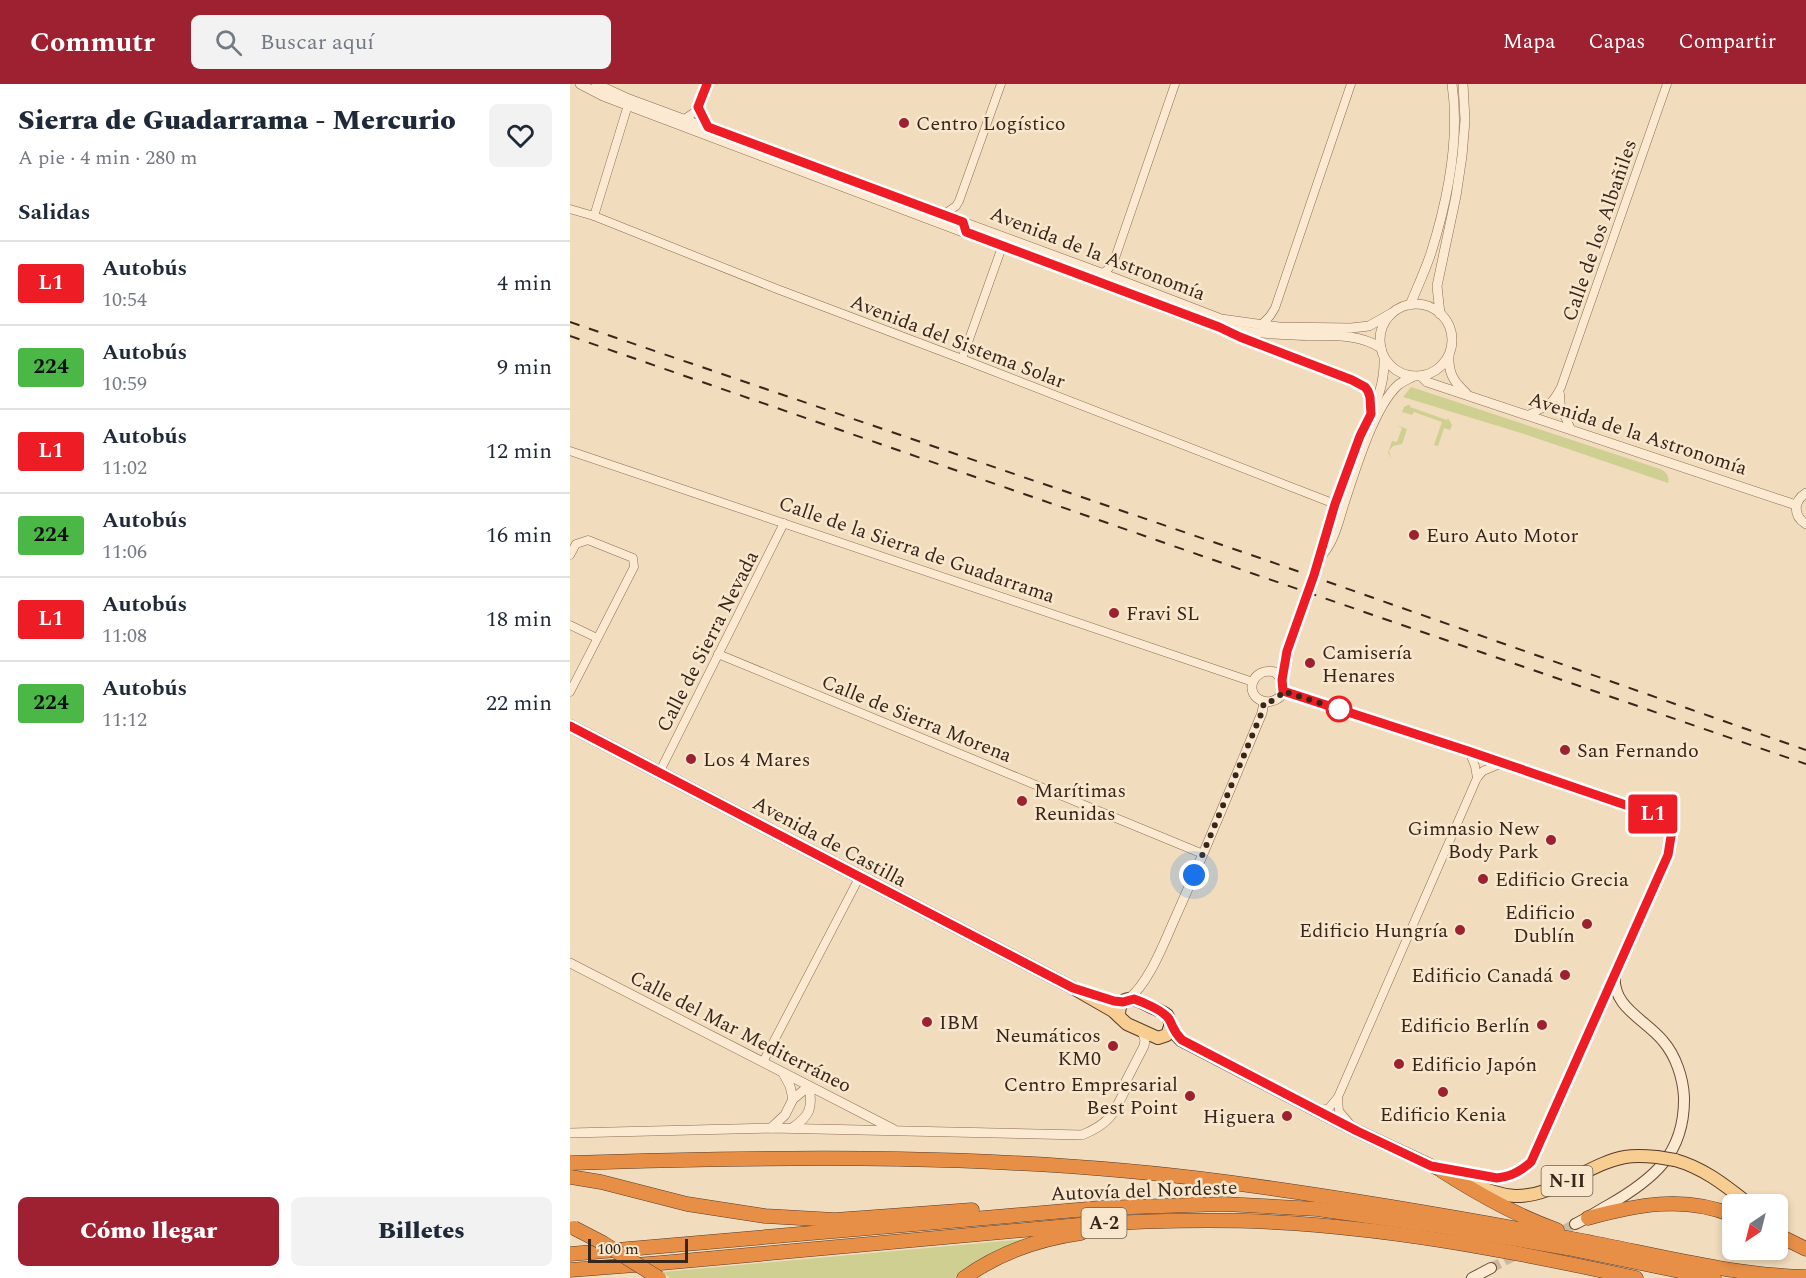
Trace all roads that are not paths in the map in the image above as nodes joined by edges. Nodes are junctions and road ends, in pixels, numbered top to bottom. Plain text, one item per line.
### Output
1 (580, 84) edge
2 (596, 84) edge
3 (707, 84) edge
4 (1001, 84) edge
5 (1175, 84) edge
6 (1351, 84) edge
7 (1452, 84) edge
8 (1463, 84) edge
9 (1666, 84) edge
10 (620, 95) junction
11 (628, 105) junction
12 (646, 105) junction
13 (698, 107) junction
14 (686, 119) junction
15 (675, 123) junction
16 (708, 127) junction
17 (960, 201) junction
18 (570, 209) edge
19 (943, 215) junction
20 (594, 216) junction
21 (963, 222) junction
22 (966, 232) junction
23 (997, 234) junction
24 (1019, 243) junction
25 (1002, 247) junction
26 (1114, 261) junction
27 (1104, 274) junction
28 (1079, 275) junction
29 (1123, 281) junction
30 (1410, 305) junction
31 (1275, 308) junction
32 (1392, 313) junction
33 (1440, 314) junction
34 (1261, 325) junction
35 (1281, 331) junction
36 (1381, 348) junction
37 (1449, 354) junction
38 (1384, 358) junction
39 (962, 359) junction
40 (1418, 376) junction
41 (1561, 387) junction
42 (1468, 395) junction
43 (1528, 415) junction
44 (1571, 429) junction
45 (570, 451) edge
46 (1349, 489) junction
47 (1806, 493) edge
48 (1335, 504) junction
49 (1796, 505) junction
50 (784, 523) junction
51 (1806, 524) edge
52 (1337, 525) junction
53 (570, 555) edge
54 (1319, 559) junction
55 (570, 625) edge
56 (597, 638) junction
57 (1287, 651) junction
58 (718, 654) junction
59 (1268, 670) junction
60 (1282, 680) junction
61 (1253, 682) junction
62 (1283, 691) junction
63 (570, 692) edge
64 (1264, 702) junction
65 (570, 726) edge
66 (1468, 751) junction
67 (1502, 763) junction
68 (659, 773) junction
69 (1477, 778) junction
70 (1203, 855) junction
71 (860, 878) junction
72 (570, 963) edge
73 (1615, 974) junction
74 (1142, 986) junction
75 (1073, 988) junction
76 (1126, 1000) junction
77 (1147, 1004) junction
78 (1119, 1016) junction
79 (1171, 1024) junction
80 (1142, 1031) junction
81 (1160, 1038) junction
82 (762, 1062) junction
83 (783, 1073) junction
84 (809, 1086) junction
85 (1127, 1086) junction
86 (1338, 1097) junction
87 (794, 1099) junction
88 (1318, 1111) junction
89 (771, 1128) junction
90 (792, 1128) junction
91 (896, 1131) junction
92 (1357, 1131) junction
93 (570, 1132) edge
94 (570, 1163) edge
95 (1437, 1169) junction
96 (570, 1177) edge
97 (1736, 1194) edge
98 (1100, 1208) junction
99 (1722, 1211) edge
100 (1588, 1218) junction
101 (1224, 1220) junction
102 (1575, 1224) tunnel mouth
103 (572, 1227) edge
104 (1788, 1235) edge
105 (1788, 1240) edge
106 (1806, 1249) edge
107 (570, 1254) edge
108 (1649, 1254) junction
109 (1491, 1268) tunnel mouth
110 (570, 1270) edge
111 (1806, 1277) edge
112 (659, 1278) edge
113 (964, 1278) edge
114 (1472, 1278) edge
115 (1636, 1278) edge
116 (1714, 1278) edge

1 - 11 street, Avenida de la Astronomía
2 - 10 street, Avenida de la Astronomía
3 - 13 street
4 - 17 street
5 - 26 street
6 - 31 street
7 - 30 street
8 - 33 street
9 - 41 street, Calle de los Albañiles
10 - 11 street
10 - 12 street, Avenida de la Astronomía
11 - 12 street
11 - 15 street, Avenida de la Astronomía
11 - 20 street
12 - 14 street, Avenida de la Astronomía
13 - 14 street
13 - 16 street
14 - 15 street
14 - 16 street, Avenida de la Astronomía
15 - 22 street, Avenida de la Astronomía
16 - 19 street, Avenida de la Astronomía
17 - 19 street
17 - 21 street
18 - 20 street, Avenida del Sistema Solar
19 - 21 street, Avenida de la Astronomía
20 - 39 street, Avenida del Sistema Solar
21 - 22 street
21 - 23 street, Avenida de la Astronomía
22 - 25 street, Avenida de la Astronomía
23 - 24 street, Avenida de la Astronomía
23 - 25 street
24 - 25 street
24 - 27 street, Avenida de la Astronomía
25 - 28 street, Avenida de la Astronomía
25 - 39 street
26 - 27 street
26 - 29 street
27 - 28 street
27 - 29 street, Avenida de la Astronomía
28 - 35 street, Avenida de la Astronomía
29 - 34 street, Avenida de la Astronomía
30 - 32 street
30 - 33 street
31 - 34 street
31 - 35 street
32 - 35 street, Avenida de la Astronomía
32 - 36 street
33 - 37 street
34 - 35 street, Avenida de la Astronomía
35 - 36 street, Avenida de la Astronomía
36 - 38 street
37 - 40 street
37 - 42 street
38 - 40 street
38 - 48 street
39 - 48 street, Avenida del Sistema Solar
40 - 42 street, Avenida de la Astronomía
40 - 46 street
41 - 43 street, Calle de los Albañiles
41 - 44 street, Calle de los Albañiles
42 - 43 street, Avenida de la Astronomía
43 - 44 street, Avenida de la Astronomía
44 - 49 street, Avenida de la Astronomía
45 - 50 street, Calle de la Sierra de Guadarrama
46 - 48 street
46 - 52 street
47 - 49 street
48 - 52 street
48 - 54 street
49 - 51 street
50 - 58 street, Calle de Sierra Nevada
50 - 61 street, Calle de la Sierra de Guadarrama
52 - 54 street
53 - 56 street
54 - 57 street, bridge
55 - 56 street
56 - 63 street
57 - 59 street
57 - 60 street
58 - 68 street, Calle de Sierra Nevada
58 - 70 street, Calle de Sierra Morena
59 - 60 street
59 - 61 street
60 - 62 street
61 - 64 street
62 - 64 street
62 - 66 street
64 - 70 street
65 - 68 main road, Avenida de Castilla / N-II
66 - 67 street
66 - 69 street
67 - 69 street
67 - 73 street
68 - 71 main road, Avenida de Castilla / N-II
69 - 86 street
70 - 74 street
71 - 75 main road, Avenida de Castilla / N-II
71 - 82 street
72 - 82 street, Calle del Mar Mediterráneo
73 - 95 street
73 - 100 main road
74 - 76 street
74 - 77 street
75 - 76 main road, Avenida de Castilla / N-II
75 - 78 main road, Avenida de Castilla / N-II
76 - 77 main road, N-II
76 - 78 main road
77 - 79 main road, N-II
78 - 80 main road, N-II
79 - 81 main road
79 - 88 main road, N-II
80 - 81 main road, N-II
80 - 85 street
81 - 85 street
81 - 88 street, N-II
82 - 83 street, Calle del Mar Mediterráneo
83 - 84 street, Calle del Mar Mediterráneo
83 - 87 street
84 - 87 street
84 - 90 street
84 - 91 street, Calle del Mar Mediterráneo
85 - 91 street
86 - 88 street
86 - 92 street
87 - 89 street
88 - 92 main road, N-II
89 - 90 street
89 - 93 street
90 - 91 street
92 - 95 main road, N-II
94 - 108 highway
95 - 97 main road, N-II, bridge
95 - 108 highway
96 - 98 highway
98 - 107 highway, Autovía del Nordeste / A-2
98 - 116 highway, Autovía del Nordeste / A-2
99 - 100 highway
100 - 102 main road
101 - 110 highway, Autovía del Nordeste / A-2
101 - 113 highway
101 - 115 highway, Autovía del Nordeste / A-2
103 - 112 highway, bridge
104 - 106 main road
105 - 106 highway
108 - 111 highway
109 - 114 main road

